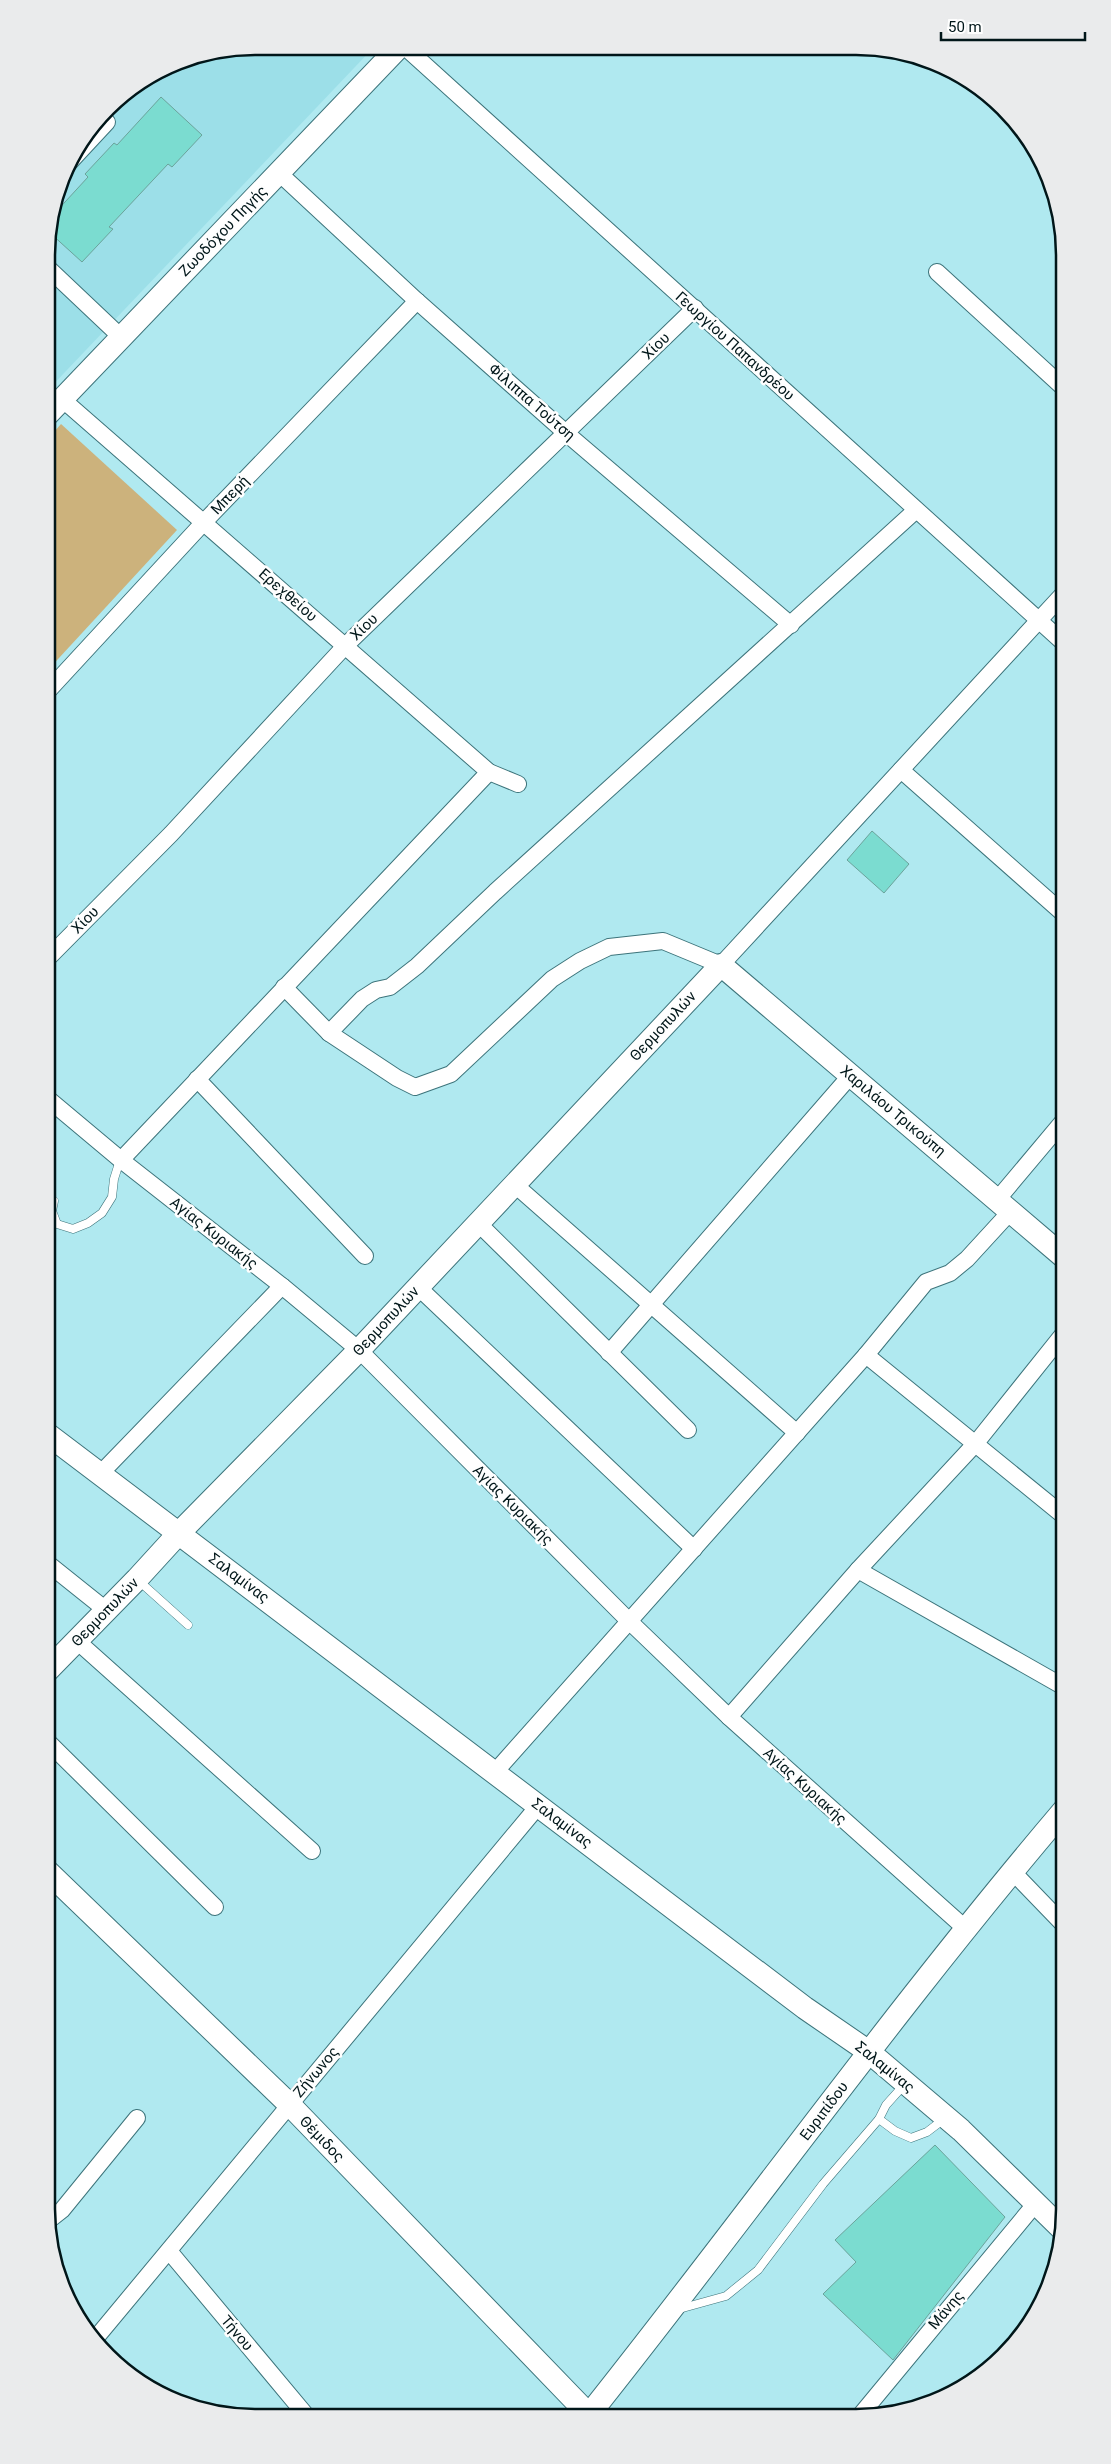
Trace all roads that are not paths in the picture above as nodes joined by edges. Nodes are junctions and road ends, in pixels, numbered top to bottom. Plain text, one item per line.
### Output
1 (391, 55) edge
2 (414, 55) edge
3 (107, 122) dead end
4 (94, 136) edge
5 (279, 173) junction
6 (937, 272) dead end
7 (55, 275) edge
8 (417, 301) junction
9 (695, 308) junction
10 (121, 337) junction
11 (1056, 381) edge
12 (62, 399) junction
13 (55, 407) edge
14 (566, 433) junction
15 (915, 511) junction
16 (204, 522) junction
17 (1056, 602) edge
18 (1038, 621) junction
19 (791, 624) junction
20 (1056, 636) edge
21 (346, 645) junction
22 (55, 683) edge
23 (901, 770) junction
24 (489, 772) junction
25 (518, 784) dead end
26 (1056, 907) edge
27 (55, 949) edge
28 (721, 965) junction
29 (284, 987) junction
30 (329, 1033) junction
31 (851, 1076) junction
32 (197, 1079) junction
33 (55, 1106) edge
34 (1056, 1131) edge
35 (120, 1160) junction
36 (514, 1184) junction
37 (1004, 1206) junction
38 (55, 1218) edge
39 (478, 1223) junction
40 (1056, 1251) edge
41 (365, 1256) dead end
42 (282, 1286) junction
43 (418, 1287) junction
44 (650, 1305) junction
45 (1056, 1344) edge
46 (359, 1350) junction
47 (608, 1353) junction
48 (866, 1355) junction
49 (688, 1430) dead end
50 (797, 1432) junction
51 (55, 1440) edge
52 (976, 1443) junction
53 (100, 1474) junction
54 (1056, 1509) edge
55 (179, 1532) junction
56 (694, 1549) junction
57 (55, 1569) edge
58 (858, 1570) junction
59 (137, 1579) junction
60 (106, 1610) junction
61 (628, 1620) junction
62 (188, 1625) dead end
63 (76, 1641) junction
64 (55, 1663) edge
65 (1056, 1682) edge
66 (729, 1717) junction
67 (55, 1749) edge
68 (495, 1772) junction
69 (539, 1805) junction
70 (1056, 1819) edge
71 (312, 1851) dead end
72 (1012, 1871) junction
73 (55, 1879) edge
74 (215, 1906) dead end
75 (1056, 1917) edge
76 (966, 1929) junction
77 (869, 2052) junction
78 (905, 2084) junction
79 (289, 2104) junction
80 (137, 2118) dead end
81 (946, 2118) junction
82 (879, 2119) junction
83 (1036, 2203) junction
84 (55, 2216) edge
85 (1056, 2224) edge
86 (168, 2251) junction
87 (672, 2311) junction
88 (99, 2334) edge
89 (301, 2409) edge
90 (582, 2409) edge
91 (595, 2409) edge
92 (865, 2409) edge

1 - 5 street, Ζωοδόχου Πηγής
2 - 9 street, Γεωργίου Παπανδρέου
3 - 4 street
5 - 8 street, Φίλιππα Τούτση
5 - 10 street, Ζωοδόχου Πηγής
6 - 11 street
7 - 10 street
8 - 14 street, Φίλιππα Τούτση
8 - 16 street, Μπερή
9 - 14 street, Χίου
9 - 15 street, Γεωργίου Παπανδρέου
10 - 12 street, Ζωοδόχου Πηγής
12 - 13 street, Ζωοδόχου Πηγής
12 - 16 street, Ερεχθείου
14 - 19 street, Φίλιππα Τούτση
14 - 21 street, Χίου
15 - 18 street, Γεωργίου Παπανδρέου
15 - 19 street
16 - 21 street, Ερεχθείου
16 - 22 street, Μπερή
17 - 18 street
18 - 20 street, Γεωργίου Παπανδρέου
18 - 23 street
19 - 30 street
21 - 24 street, Ερεχθείου
21 - 27 street, Χίου
23 - 26 street
23 - 28 street
24 - 25 street, Ερεχθείου
24 - 29 street
28 - 30 street
28 - 31 street, Χαριλάου Τρικούπη
28 - 36 street, Θερμοπυλών
29 - 30 street
29 - 32 street
31 - 37 street, Χαριλάου Τρικούπη
31 - 44 street
32 - 35 street
32 - 41 street
33 - 35 street, Αγίας Κυριακής
34 - 37 street
35 - 38 lane
35 - 42 street, Αγίας Κυριακής
36 - 39 street, Θερμοπυλών
36 - 44 street
37 - 40 street, Χαριλάου Τρικούπη
37 - 48 street
39 - 43 street, Θερμοπυλών
39 - 47 street
42 - 46 street, Αγίας Κυριακής
42 - 53 street
43 - 46 street, Θερμοπυλών
43 - 56 street
44 - 47 street
44 - 50 street
45 - 52 street
46 - 55 street, Θερμοπυλών
46 - 61 street, Αγίας Κυριακής
47 - 49 street
48 - 50 street
48 - 52 street
50 - 56 street
51 - 53 street, Σαλαμίνας
52 - 54 street
52 - 58 street
53 - 55 street, Σαλαμίνας
55 - 59 street, Θερμοπυλών
55 - 68 street, Σαλαμίνας
56 - 61 street
57 - 60 street
58 - 65 street
58 - 66 street
59 - 60 street, Θερμοπυλών
59 - 62 lane
60 - 63 street, Θερμοπυλών
61 - 66 street, Αγίας Κυριακής
61 - 68 street
63 - 64 street, Θερμοπυλών
63 - 71 street
66 - 76 street, Αγίας Κυριακής
67 - 74 street
68 - 69 street, Σαλαμίνας
69 - 77 street, Σαλαμίνας
69 - 79 street, Ζήνωνος
70 - 72 street, Ευριπίδου
72 - 75 street
72 - 76 street, Ευριπίδου
73 - 79 street, Θέμιδος
76 - 77 street, Ευριπίδου
77 - 78 street, Σαλαμίνας
77 - 87 street, Ευριπίδου
78 - 81 street, Σαλαμίνας
78 - 82 lane
79 - 86 street, Ζήνωνος
79 - 90 street, Θέμιδος
80 - 84 street
81 - 82 lane
81 - 83 street, Σαλαμίνας
82 - 87 lane
83 - 85 street, Σαλαμίνας
83 - 92 street, Μάνης
86 - 88 street, Ζήνωνος
86 - 89 street, Τήνου
87 - 91 street, Ευριπίδου

